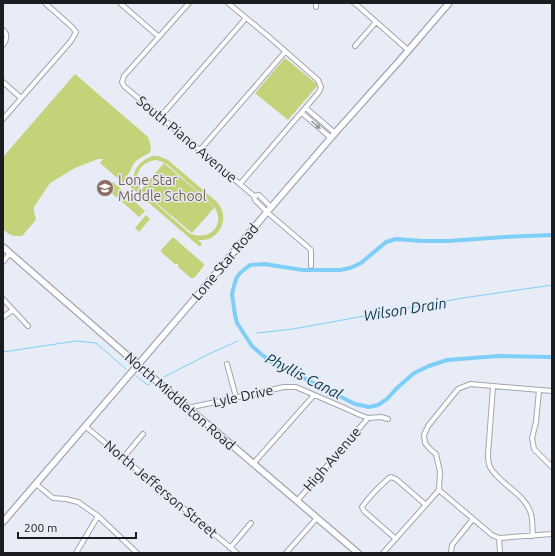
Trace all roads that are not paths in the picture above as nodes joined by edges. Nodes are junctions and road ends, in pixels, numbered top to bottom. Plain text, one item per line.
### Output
1 (45, 3) edge
2 (121, 3) edge
3 (189, 3) edge
4 (228, 3) edge
5 (354, 3) edge
6 (449, 3) edge
7 (246, 18) junction
8 (376, 22) junction
9 (3, 30) edge
10 (159, 36) junction
11 (3, 45) edge
12 (355, 46) dead end
13 (408, 50) junction
14 (285, 52) junction
15 (3, 82) edge
16 (21, 98) junction
17 (306, 108) junction
18 (302, 113) junction
19 (161, 116) junction
20 (3, 119) edge
21 (333, 135) junction
22 (200, 150) junction
23 (240, 184) junction
24 (254, 196) junction
25 (271, 207) junction
26 (267, 212) junction
27 (3, 247) edge
28 (10, 253) junction
29 (3, 262) edge
30 (311, 266) dead end
31 (3, 299) edge
32 (13, 310) junction
33 (3, 317) edge
34 (28, 326) dead end
35 (228, 364) dead end
36 (138, 365) junction
37 (493, 387) junction
38 (539, 390) junction
39 (552, 391) edge
40 (314, 395) junction
41 (236, 397) junction
42 (188, 408) junction
43 (368, 418) junction
44 (388, 419) dead end
45 (85, 426) junction
46 (143, 434) dead end
47 (123, 458) junction
48 (253, 464) junction
49 (552, 467) edge
50 (36, 484) junction
51 (439, 490) junction
52 (297, 501) junction
53 (426, 505) junction
54 (98, 516) junction
55 (317, 518) junction
56 (473, 519) junction
57 (3, 522) edge
58 (251, 523) dead end
59 (552, 534) edge
60 (533, 536) junction
61 (499, 538) junction
62 (396, 539) junction
63 (230, 548) junction
64 (76, 553) edge
65 (137, 553) edge
66 (237, 553) edge
67 (286, 553) edge
68 (358, 553) edge
69 (383, 553) edge
70 (451, 553) edge
71 (500, 553) edge

1 - 16 street
2 - 10 street
3 - 10 street
4 - 7 street
5 - 8 street
6 - 13 main road, Lone Star Road
7 - 14 street
7 - 19 street
8 - 12 street
8 - 13 street
9 - 11 street
10 - 19 street, South Piano Avenue
13 - 21 main road, Lone Star Road
14 - 17 street
14 - 22 street
15 - 16 street
16 - 20 street
17 - 18 street
17 - 21 street
18 -> 21 street
18 - 23 street
19 - 22 street, South Piano Avenue
21 - 25 main road, Lone Star Road
22 - 23 street, South Piano Avenue
23 - 24 street, South Piano Avenue
24 - 25 street, South Piano Avenue
24 - 26 street, South Piano Avenue
25 - 26 main road, Lone Star Road
26 - 30 street, South Piano Avenue
26 - 36 main road, Lone Star Road
27 - 28 main road, North Middleton Road
28 - 29 street
28 - 36 main road, North Middleton Road
31 - 32 street
32 - 33 street
32 - 34 street
35 - 41 street
36 - 42 main road, North Middleton Road
36 - 45 main road, Lone Star Road
37 - 38 street
37 - 51 street
37 - 60 street
38 - 39 street
38 - 49 street
40 - 41 street, Lyle Drive
40 - 43 street, Lyle Drive
40 - 48 street
41 - 42 street, Lyle Drive
42 - 48 main road, North Middleton Road
43 - 44 street, Lyle Drive
43 - 52 street, High Avenue
45 - 47 street, North Jefferson Street
45 - 50 main road, Lone Star Road
46 - 47 street
47 - 63 street, North Jefferson Street
48 - 52 main road, North Middleton Road
50 - 54 street
50 - 57 main road, Lone Star Road
51 - 53 street
51 - 56 street
52 - 55 main road, North Middleton Road
53 - 62 street
53 - 62 street
54 - 64 street
54 - 65 street
55 - 67 street
55 - 68 main road, North Middleton Road
56 - 61 street
56 - 70 street
58 - 63 street
59 - 60 street
60 - 61 street
61 - 71 street
62 - 69 street
63 - 66 street, North Jefferson Street

